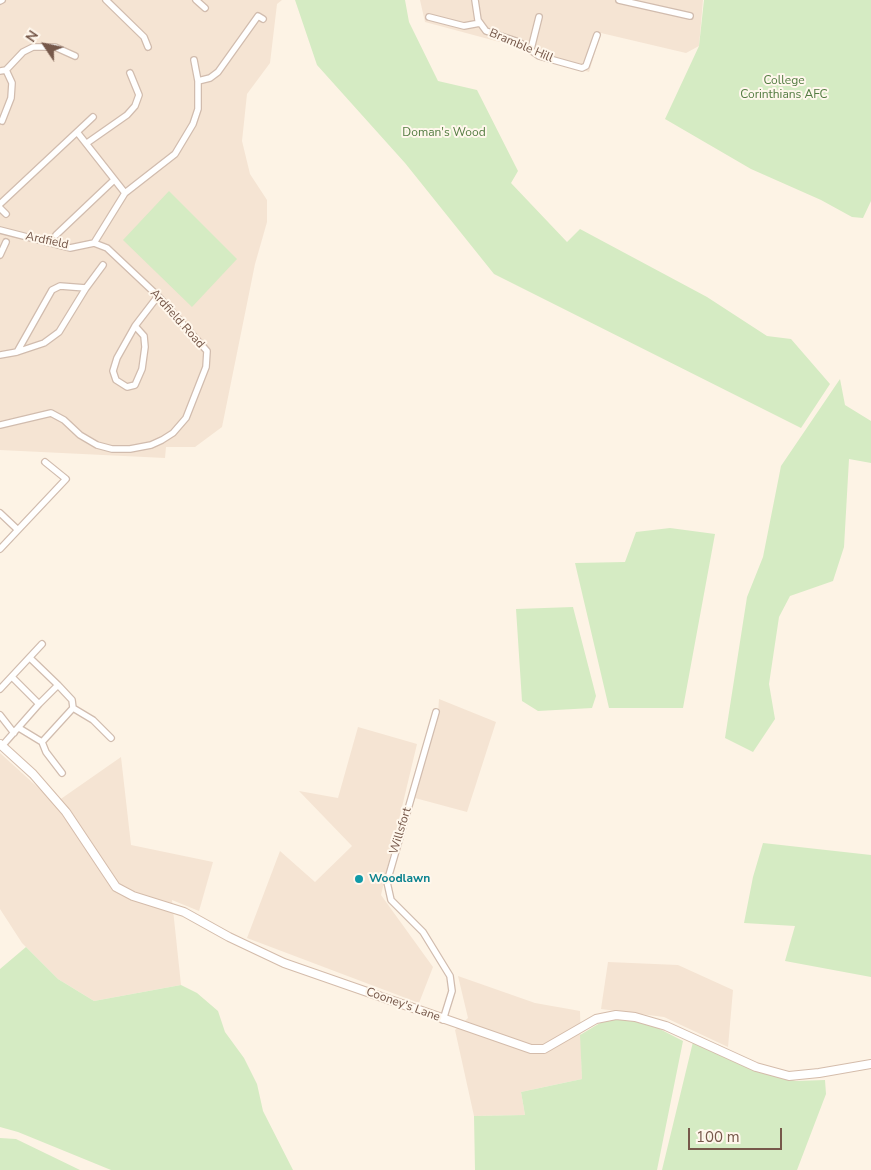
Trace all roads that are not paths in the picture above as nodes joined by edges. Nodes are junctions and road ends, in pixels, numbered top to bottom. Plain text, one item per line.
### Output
1 (106, 0) edge
2 (196, 0) edge
3 (475, 0) edge
4 (619, 0) edge
5 (205, 8) dead end
6 (690, 16) dead end
7 (428, 17) dead end
8 (540, 17) dead end
9 (263, 19) dead end
10 (480, 23) junction
11 (597, 35) dead end
12 (148, 47) dead end
13 (530, 49) junction
14 (76, 56) dead end
15 (194, 60) dead end
16 (3, 70) edge
17 (130, 74) dead end
18 (198, 81) junction
19 (93, 117) dead end
20 (2, 121) dead end
21 (77, 132) junction
22 (87, 143) junction
23 (114, 180) junction
24 (125, 194) junction
25 (0, 206) edge
26 (6, 214) dead end
27 (0, 230) edge
28 (56, 235) dead end
29 (6, 242) dead end
30 (94, 243) junction
31 (0, 255) edge
32 (103, 264) dead end
33 (86, 288) junction
34 (158, 296) junction
35 (135, 326) junction
36 (16, 352) junction
37 (0, 355) edge
38 (0, 425) edge
39 (45, 462) dead end
40 (0, 513) edge
41 (18, 530) junction
42 (0, 549) edge
43 (42, 644) dead end
44 (30, 658) junction
45 (12, 677) junction
46 (58, 685) junction
47 (0, 689) edge
48 (39, 704) junction
49 (73, 708) junction
50 (436, 712) dead end
51 (0, 715) edge
52 (19, 728) junction
53 (14, 734) junction
54 (111, 738) dead end
55 (42, 742) junction
56 (1, 745) edge
57 (62, 773) dead end
58 (443, 1020) junction
59 (871, 1064) edge

1 - 12 street
2 - 5 street
3 - 10 street, Bramble Hill
4 - 6 street
7 - 10 street
8 - 13 street
9 - 18 street
10 - 13 street, Bramble Hill
11 - 13 street, Bramble Hill
14 - 16 street
15 - 18 street
16 - 20 street
17 - 22 street
18 - 24 street
19 - 21 street
21 - 22 street
21 - 25 street
22 - 23 street
23 - 24 street
23 - 28 street
24 - 30 street
25 - 26 street
27 - 30 street, Ardfield
29 - 31 street
30 - 34 street, Ardfield Road
32 - 33 street
33 - 36 street
33 - 36 street
34 - 35 street
34 - 38 street, Ardfield Road
35 - 35 street
36 - 37 street
39 - 41 street
40 - 41 street
41 - 42 street
43 - 44 street
44 - 45 street
44 - 46 street
45 - 47 street
45 - 48 street
46 - 48 street
46 - 49 street
48 - 52 street
49 - 54 street
49 - 55 street
50 - 58 street, Willsfort
51 - 53 street
52 - 53 street
52 - 55 street
53 - 56 street
55 - 57 street
56 - 58 street, Cooney's Lane
58 - 59 street, Cooney's Lane

